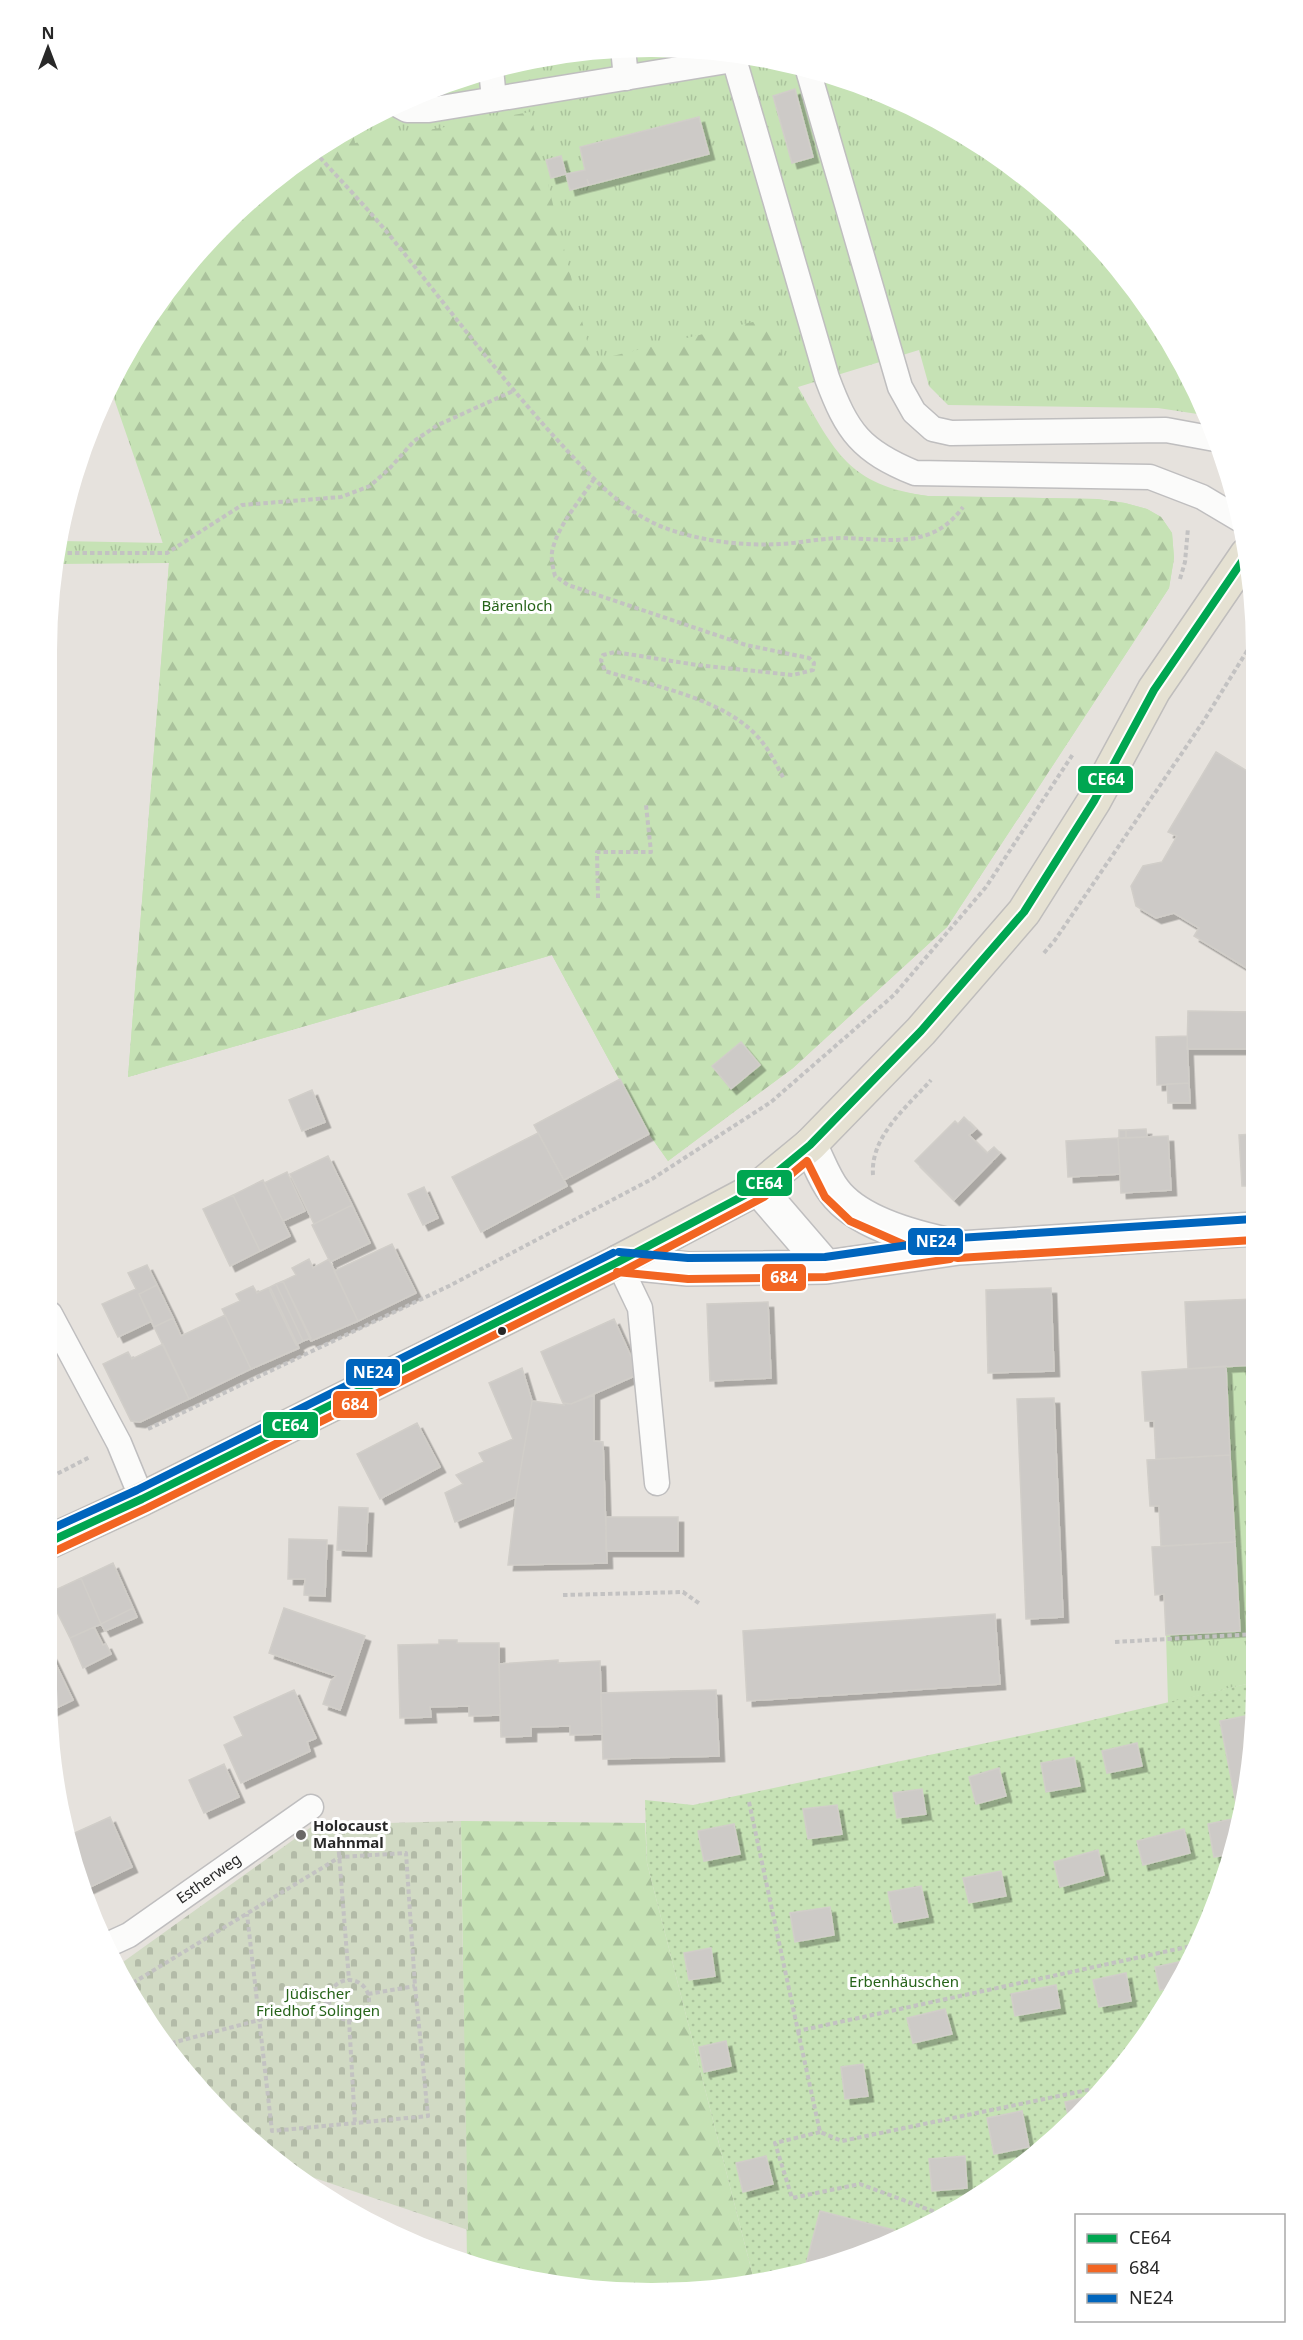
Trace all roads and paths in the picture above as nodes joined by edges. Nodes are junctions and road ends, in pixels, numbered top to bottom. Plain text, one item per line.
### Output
1 (624, 58) edge
2 (712, 60) edge
3 (735, 63) edge
4 (626, 78) junction
5 (492, 79) edge
6 (811, 79) edge
7 (494, 99) junction
8 (406, 110) edge
9 (320, 158) edge
10 (513, 391) junction
11 (1206, 437) edge
12 (967, 476) junction
13 (594, 479) junction
14 (1202, 497) junction
15 (1230, 513) edge
16 (65, 553) edge
17 (1240, 567) edge
18 (1179, 585) dead end
19 (1074, 752) dead end
20 (784, 779) dead end
21 (646, 804) dead end
22 (598, 898) dead end
23 (810, 1145) junction
24 (758, 1188) junction
25 (1246, 1230) edge
26 (959, 1248) junction
27 (618, 1262) junction
28 (826, 1267) junction
29 (57, 1327) edge
30 (119, 1443) junction
31 (57, 1474) edge
32 (657, 1483) dead end
33 (142, 1499) junction
34 (57, 1538) edge
35 (563, 1594) dead end
36 (700, 1604) dead end
37 (1246, 1635) edge
38 (1115, 1642) dead end
39 (749, 1802) dead end
40 (311, 1807) dead end
41 (337, 1823) dead end
42 (340, 1857) junction
43 (247, 1914) junction
44 (114, 1942) edge
45 (1187, 1947) edge
46 (349, 1980) junction
47 (135, 1982) edge
48 (415, 1986) junction
49 (368, 1994) junction
50 (328, 2002) junction
51 (260, 2020) junction
52 (349, 2020) junction
53 (798, 2031) junction
54 (174, 2042) edge
55 (1089, 2090) edge
56 (354, 2124) junction
57 (820, 2132) junction
58 (934, 2211) edge

1 - 4 lane
2 - 4 lane
3 - 12 lane
4 - 7 lane
5 - 7 lane
6 - 11 lane
7 - 8 lane
9 - 10 path
10 - 13 path
10 - 16 path
12 - 13 path
12 - 14 lane
13 - 20 path
14 - 15 lane
14 - 18 path
17 - 23 main road
19 - 30 path
21 - 22 path
23 - 24 main road
23 - 26 street
24 - 27 main road
24 - 28 street
25 - 26 street
26 - 28 street
27 - 28 street
27 - 32 lane
27 - 33 main road
29 - 30 lane
30 - 31 path
30 - 33 lane
33 - 34 main road
35 - 36 path
37 - 38 path
39 - 53 path
40 - 44 lane, Estherweg
41 - 42 path
42 - 43 path
42 - 46 path
42 - 48 path
43 - 47 path
43 - 51 path
45 - 53 path
46 - 49 path
46 - 50 path
48 - 49 path
48 - 56 path
49 - 52 path
50 - 51 path
50 - 52 path
51 - 54 path
51 - 56 path
52 - 56 path
53 - 57 path
55 - 57 path
57 - 58 path

